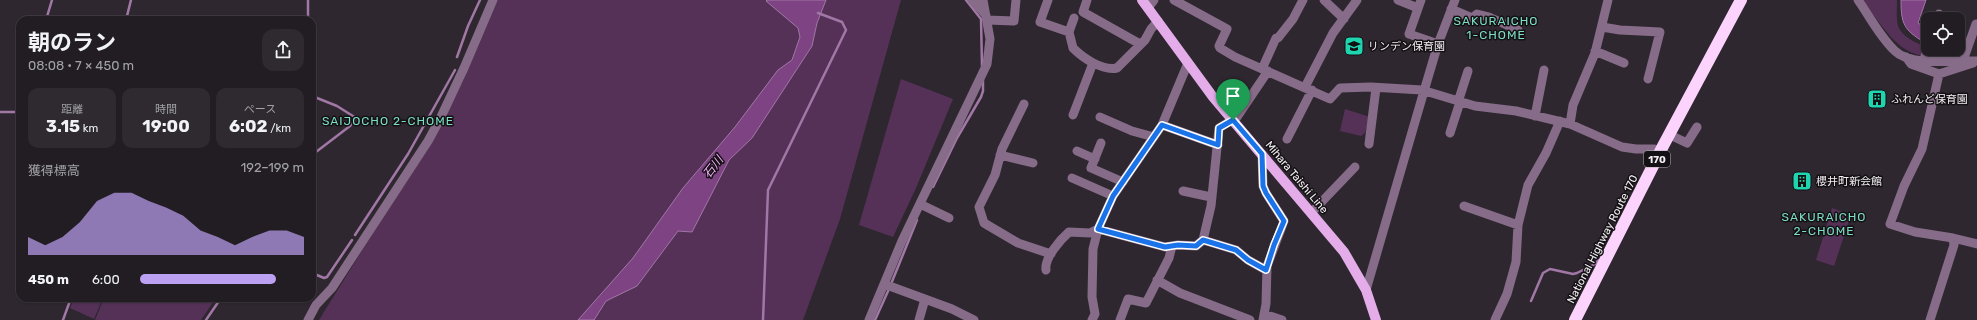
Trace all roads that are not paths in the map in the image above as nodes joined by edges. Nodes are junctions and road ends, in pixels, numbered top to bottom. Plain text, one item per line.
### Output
1 (493, 0) edge
2 (972, 0) edge
3 (983, 0) edge
4 (1016, 0) edge
5 (1048, 0) edge
6 (1087, 0) edge
7 (1174, 0) edge
8 (1303, 0) edge
9 (1324, 0) edge
10 (1357, 0) edge
11 (1398, 0) edge
12 (1455, 0) edge
13 (1608, 0) edge
14 (1741, 0) edge
15 (1858, 0) edge
16 (1148, 3) edge
17 (1419, 4) edge
18 (1451, 9) junction
19 (987, 18) junction
20 (1074, 18) dead end
21 (1344, 19) junction
22 (1158, 21) junction
23 (1976, 24) dead end
24 (1602, 27) junction
25 (1518, 30) dead end
26 (1069, 32) junction
27 (1140, 44) junction
28 (1438, 44) junction
29 (1595, 51) junction
30 (1906, 56) junction
31 (1925, 56) edge
32 (1964, 58) junction
33 (1924, 60) junction
34 (1977, 61) edge
35 (1094, 63) junction
36 (1188, 63) junction
37 (1624, 63) dead end
38 (1265, 70) junction
39 (1544, 70) dead end
40 (1468, 71) dead end
41 (1939, 74) junction
42 (1648, 78) dead end
43 (1308, 88) junction
44 (1376, 88) junction
45 (1424, 91) junction
46 (1459, 102) junction
47 (1024, 104) dead end
48 (1073, 115) dead end
49 (1535, 116) junction
50 (1100, 117) dead end
51 (1233, 120) junction
52 (1560, 121) junction
53 (1570, 124) junction
54 (1162, 125) junction
55 (1697, 127) dead end
56 (1450, 133) dead end
57 (1670, 135) junction
58 (1154, 137) junction
59 (1287, 139) dead end
60 (1101, 143) dead end
61 (1369, 144) dead end
62 (1218, 145) junction
63 (1077, 151) dead end
64 (1661, 152) junction
65 (1262, 154) junction
66 (1000, 155) junction
67 (1095, 159) junction
68 (1033, 164) dead end
69 (1356, 167) dead end
70 (1072, 178) dead end
71 (1123, 182) junction
72 (1183, 191) dead end
73 (1113, 196) junction
74 (1210, 198) junction
75 (923, 205) junction
76 (1464, 206) dead end
77 (1311, 213) junction
78 (948, 218) dead end
79 (1518, 225) junction
80 (1098, 229) junction
81 (1952, 238) junction
82 (1203, 240) junction
83 (1977, 244) edge
84 (1172, 246) junction
85 (1051, 254) junction
86 (1046, 270) dead end
87 (1266, 270) junction
88 (1157, 280) junction
89 (884, 284) junction
90 (1366, 290) junction
91 (925, 299) junction
92 (1264, 317) edge
93 (308, 320) edge
94 (869, 320) edge
95 (919, 320) edge
96 (974, 320) edge
97 (1092, 320) edge
98 (1120, 320) edge
99 (1250, 320) edge
100 (1282, 320) edge
101 (1376, 320) edge
102 (1495, 320) edge
103 (1575, 320) edge
104 (1930, 320) edge

1 - 93 street
2 - 19 street
3 - 19 street
4 - 19 street
5 - 26 street
6 - 27 street
7 - 38 street
8 - 38 street
9 - 21 street
10 - 21 street
11 - 17 street
12 - 18 street
13 - 24 street
14 - 57 highway, National Highway Route 170 / 170
15 - 30 street
16 - 22 main road, Mihara Taishi Line
17 - 28 street
18 - 25 street
18 - 28 street
19 - 75 street
20 - 26 street
21 - 43 street
22 - 27 street
22 - 36 main road, Mihara Taishi Line
23 - 32 street
24 - 29 street
24 - 42 street
26 - 35 street
27 - 35 street
28 - 45 street
29 - 37 street
29 - 53 street
30 - 33 street
30 - 41 street
31 - 33 street
32 - 33 street
32 - 34 street
34 - 41 street
35 - 48 street
36 - 51 main road, Mihara Taishi Line
36 - 54 street
38 - 43 street
38 - 51 street
39 - 49 street
40 - 46 street
41 - 81 street
43 - 44 street
43 - 59 street
44 - 45 street
44 - 61 street
45 - 46 street
45 - 90 street
46 - 49 street
46 - 56 street
47 - 66 street
49 - 52 street
50 - 58 street
51 - 62 street
51 - 65 main road, Mihara Taishi Line
52 - 53 street
52 - 79 street
53 - 64 street
54 - 58 street
54 - 62 street
55 - 57 street
57 - 64 highway, National Highway Route 170 / 170
58 - 71 street
60 - 67 street
62 - 74 street
63 - 67 street
64 - 103 highway, National Highway Route 170 / 170
65 - 77 main road, Mihara Taishi Line
65 - 87 street
66 - 68 street
66 - 85 street
67 - 71 street
69 - 77 street
70 - 73 street
71 - 73 street
72 - 74 street
73 - 80 street
74 - 82 street
75 - 78 street
75 - 89 street
76 - 79 street
77 - 90 main road, Mihara Taishi Line
79 - 102 street
80 - 84 street
80 - 85 street
80 - 97 street
81 - 83 street
81 - 104 street
82 - 84 street
82 - 87 street
84 - 88 street
85 - 86 street
87 - 92 street
88 - 98 street
88 - 99 street
89 - 91 street
89 - 94 street
90 - 101 main road, Mihara Taishi Line
91 - 95 street
91 - 96 street
92 - 100 street

